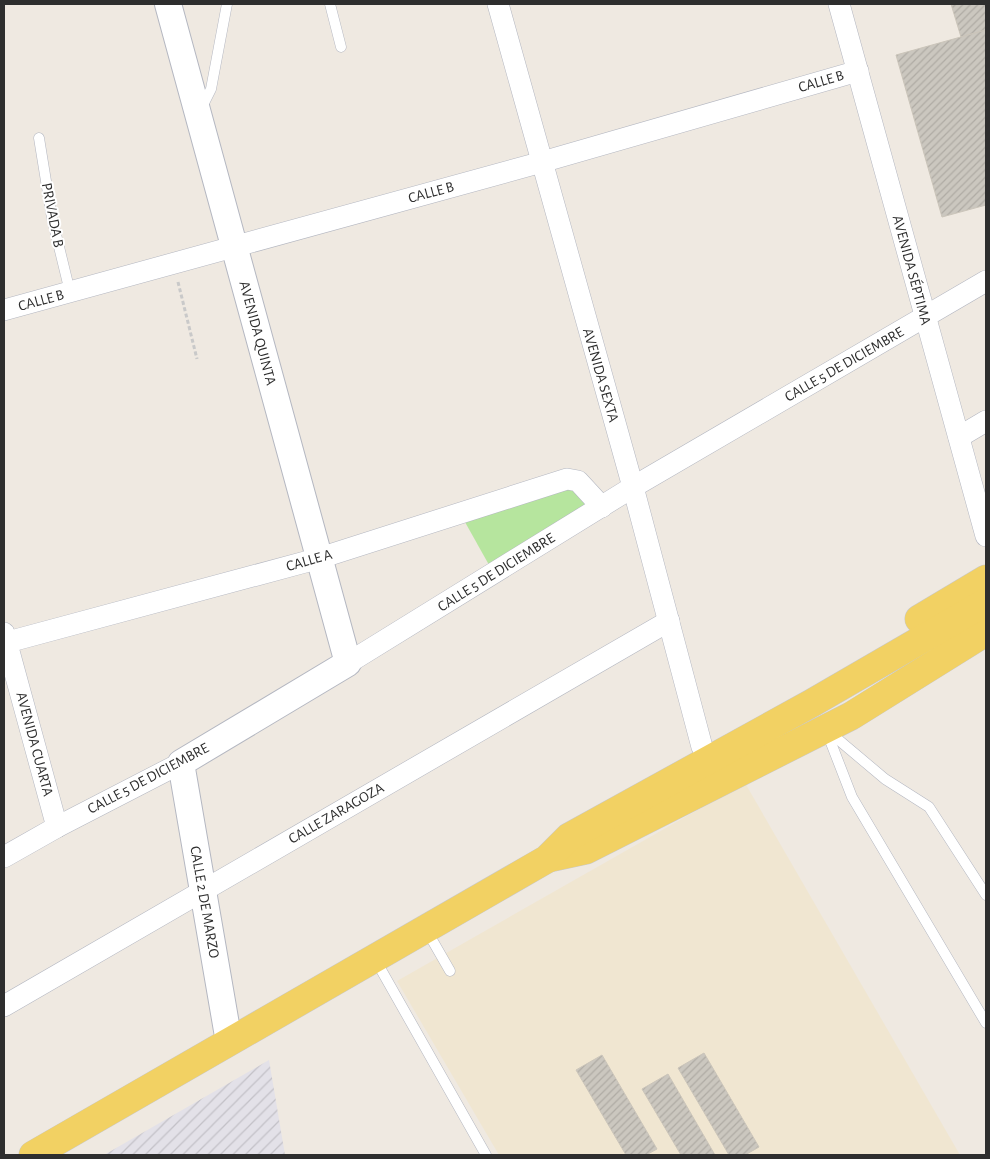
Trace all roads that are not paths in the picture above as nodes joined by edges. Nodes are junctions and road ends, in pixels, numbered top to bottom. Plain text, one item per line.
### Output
1 (168, 4) edge
2 (227, 4) edge
3 (330, 4) edge
4 (498, 4) edge
5 (839, 4) edge
6 (341, 47) dead end
7 (858, 71) junction
8 (198, 115) junction
9 (39, 138) dead end
10 (542, 162) junction
11 (234, 246) junction
12 (986, 281) edge
13 (70, 292) junction
14 (4, 310) edge
15 (925, 316) junction
16 (986, 421) edge
17 (959, 437) junction
18 (633, 488) junction
19 (602, 507) junction
20 (986, 536) edge
21 (320, 558) junction
22 (986, 579) edge
23 (986, 602) edge
24 (668, 621) junction
25 (986, 632) edge
26 (5, 639) edge
27 (986, 650) edge
28 (884, 661) junction
29 (348, 662) junction
30 (851, 716) junction
31 (825, 729) junction
32 (702, 747) junction
33 (180, 763) junction
34 (57, 827) junction
35 (569, 837) junction
36 (4, 857) edge
37 (547, 859) junction
38 (203, 890) junction
39 (986, 894) edge
40 (428, 928) junction
41 (374, 958) junction
42 (450, 971) dead end
43 (4, 1006) edge
44 (986, 1023) edge
45 (228, 1042) junction
46 (33, 1155) edge
47 (486, 1155) edge

1 - 8 street, AVENIDA QUINTA
2 - 8 lane
3 - 6 lane
4 - 10 street, AVENIDA SEXTA
5 - 7 street, AVENIDA SÉPTIMA
7 - 10 street, CALLE B
7 - 15 street, AVENIDA SÉPTIMA
8 - 11 street, AVENIDA QUINTA
9 - 13 lane, PRIVADA B
10 - 11 street, CALLE B
10 - 18 street, AVENIDA SEXTA
11 - 13 street, CALLE B
11 - 21 street, AVENIDA QUINTA
12 - 15 street, CALLE 5 DE DICIEMBRE
13 - 14 street, CALLE B
15 - 17 street, AVENIDA SÉPTIMA
15 - 18 street, CALLE 5 DE DICIEMBRE
16 - 17 street
17 - 20 street, AVENIDA SÉPTIMA
18 - 19 street, CALLE 5 DE DICIEMBRE
18 - 24 street, AVENIDA SEXTA
19 - 21 street, CALLE A
19 - 29 street, CALLE 5 DE DICIEMBRE
21 - 26 street, CALLE A
21 - 29 street, AVENIDA QUINTA
22 - 32 main road
23 - 28 main road
24 - 32 street, AVENIDA SEXTA
24 - 38 street, CALLE ZARAGOZA
25 - 30 main road
26 - 34 street, AVENIDA CUARTA
27 - 30 main road
28 - 31 main road
28 - 35 main road
29 - 33 street, CALLE 5 DE DICIEMBRE
30 - 31 main road
31 - 37 main road
31 - 39 lane
31 - 44 lane
32 - 35 main road
33 - 34 street, CALLE 5 DE DICIEMBRE
33 - 38 street, CALLE 2 DE MARZO
34 - 36 street, CALLE 5 DE DICIEMBRE
35 - 37 main road
37 - 40 main road
38 - 43 street, CALLE ZARAGOZA
38 - 45 street, CALLE 2 DE MARZO
40 - 41 main road
40 - 42 lane
41 - 45 main road
41 - 47 lane
45 - 46 main road

